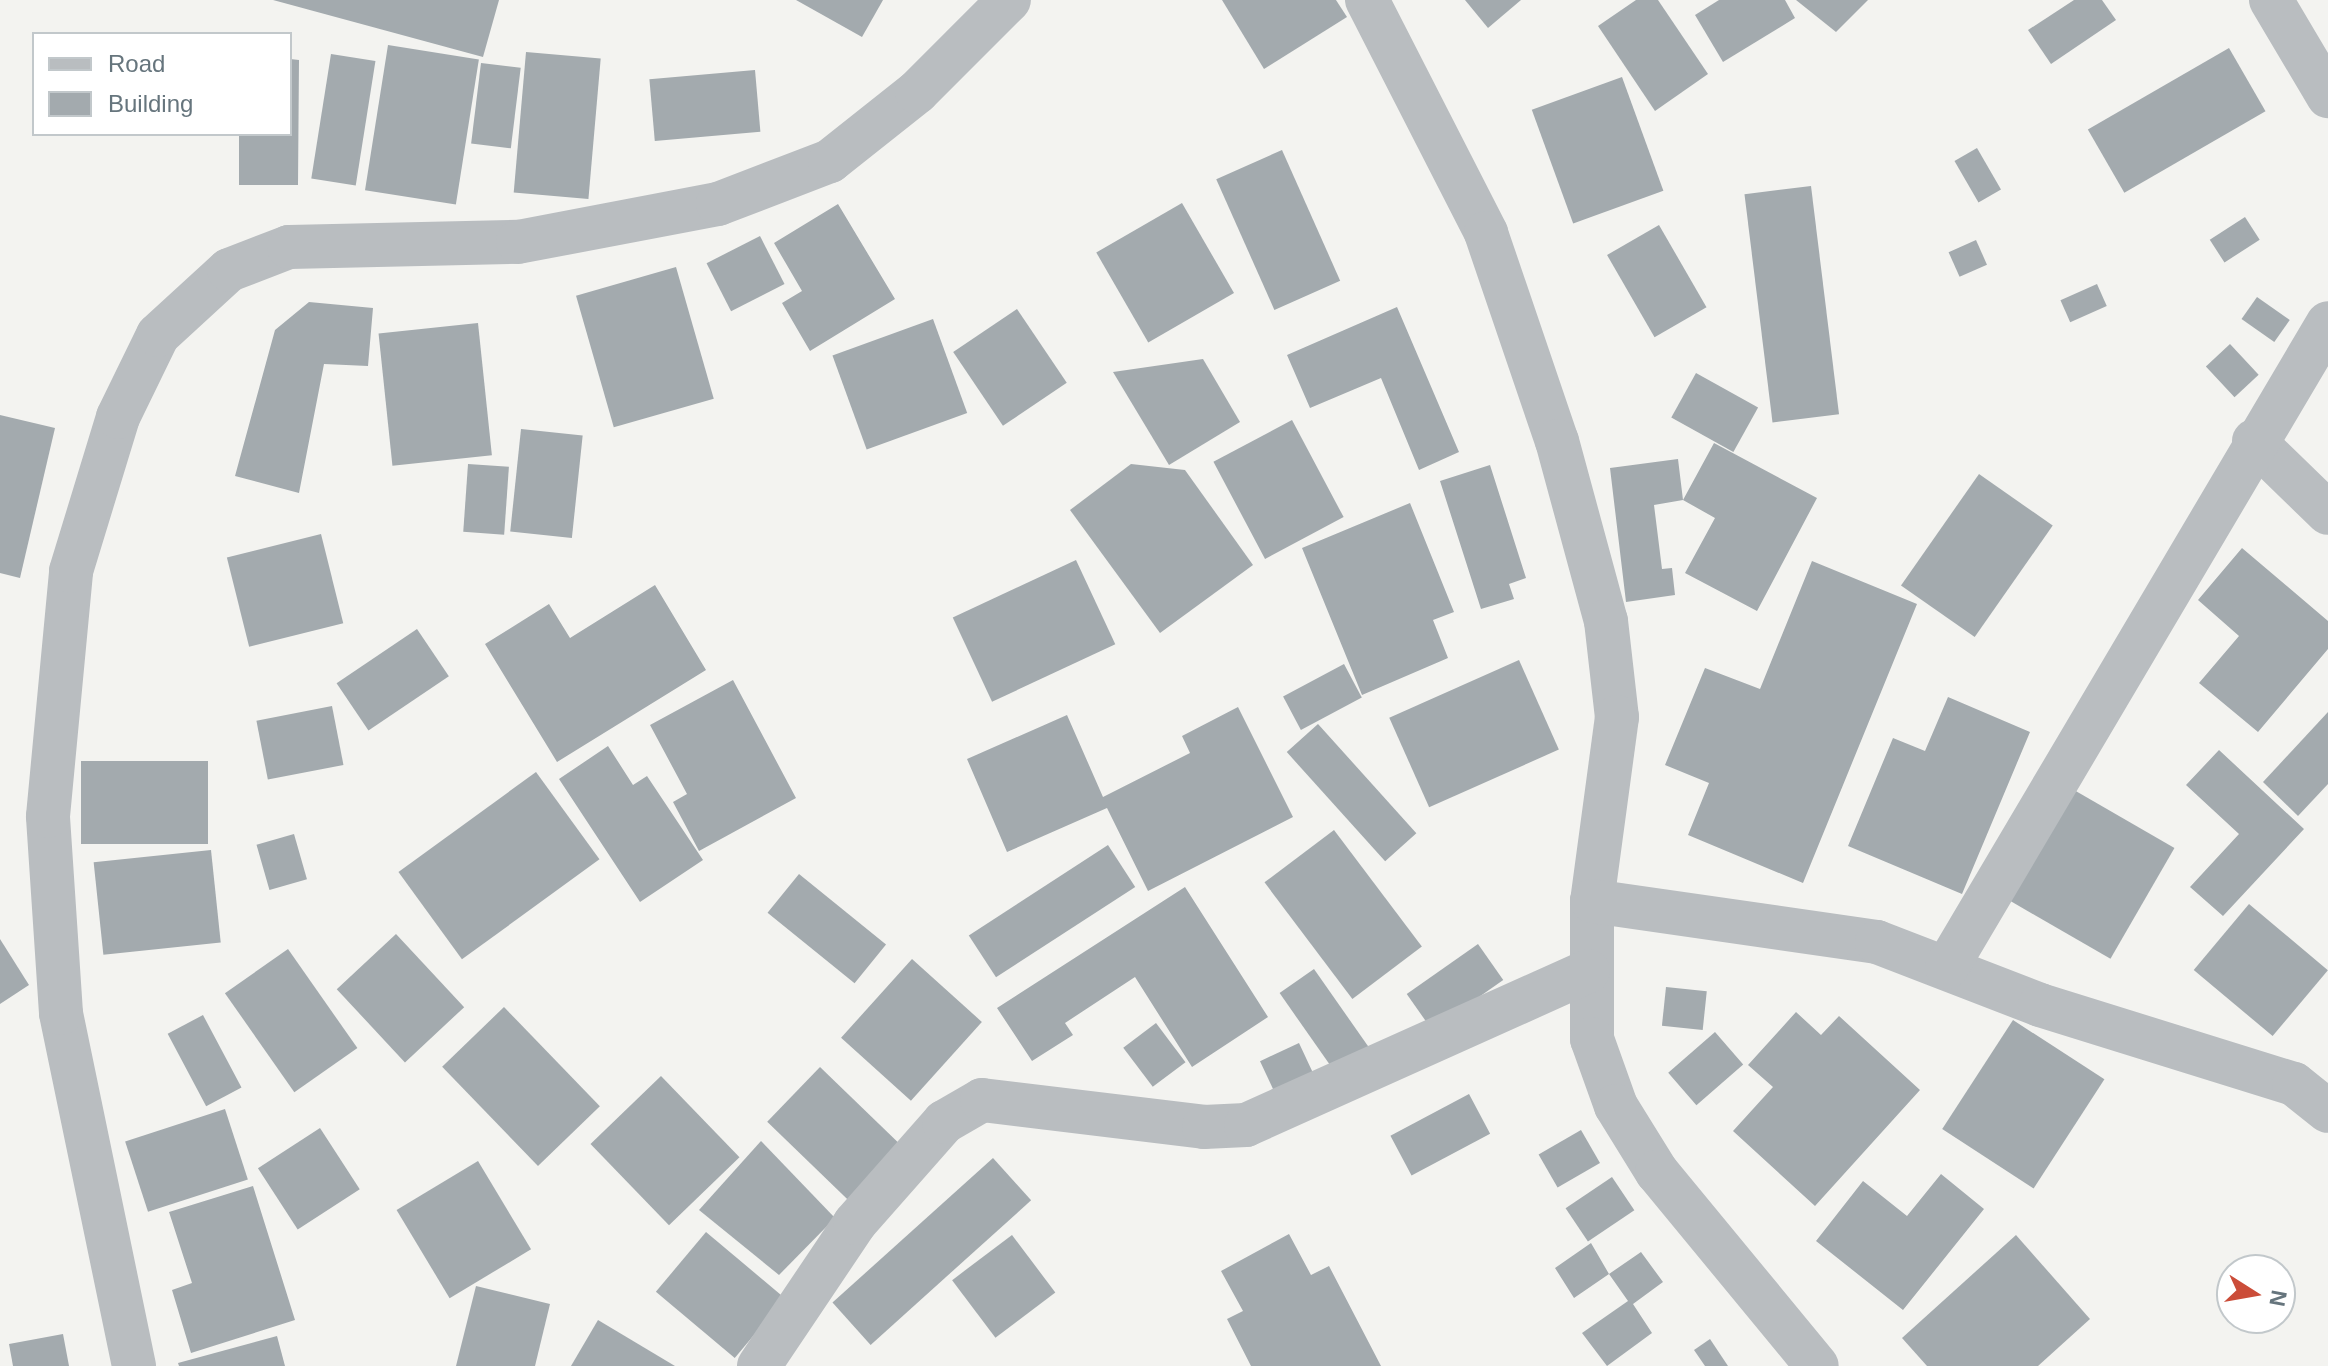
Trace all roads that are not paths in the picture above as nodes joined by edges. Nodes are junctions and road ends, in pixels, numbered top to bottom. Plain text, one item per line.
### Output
1 (1009, 0) edge
2 (1367, 0) edge
3 (2271, 0) edge
4 (2328, 96) edge
5 (2328, 323) edge
6 (2254, 441) junction
7 (2328, 513) edge
8 (1592, 901) junction
9 (1947, 967) junction
10 (1588, 971) junction
11 (2328, 1111) edge
12 (134, 1366) edge
13 (759, 1366) edge
14 (1817, 1366) edge

1 - 12 street
2 - 8 street
3 - 4 street
5 - 6 street
6 - 7 street
6 - 9 street
8 - 9 street
8 - 10 street
9 - 11 street
10 - 13 street
10 - 14 street

